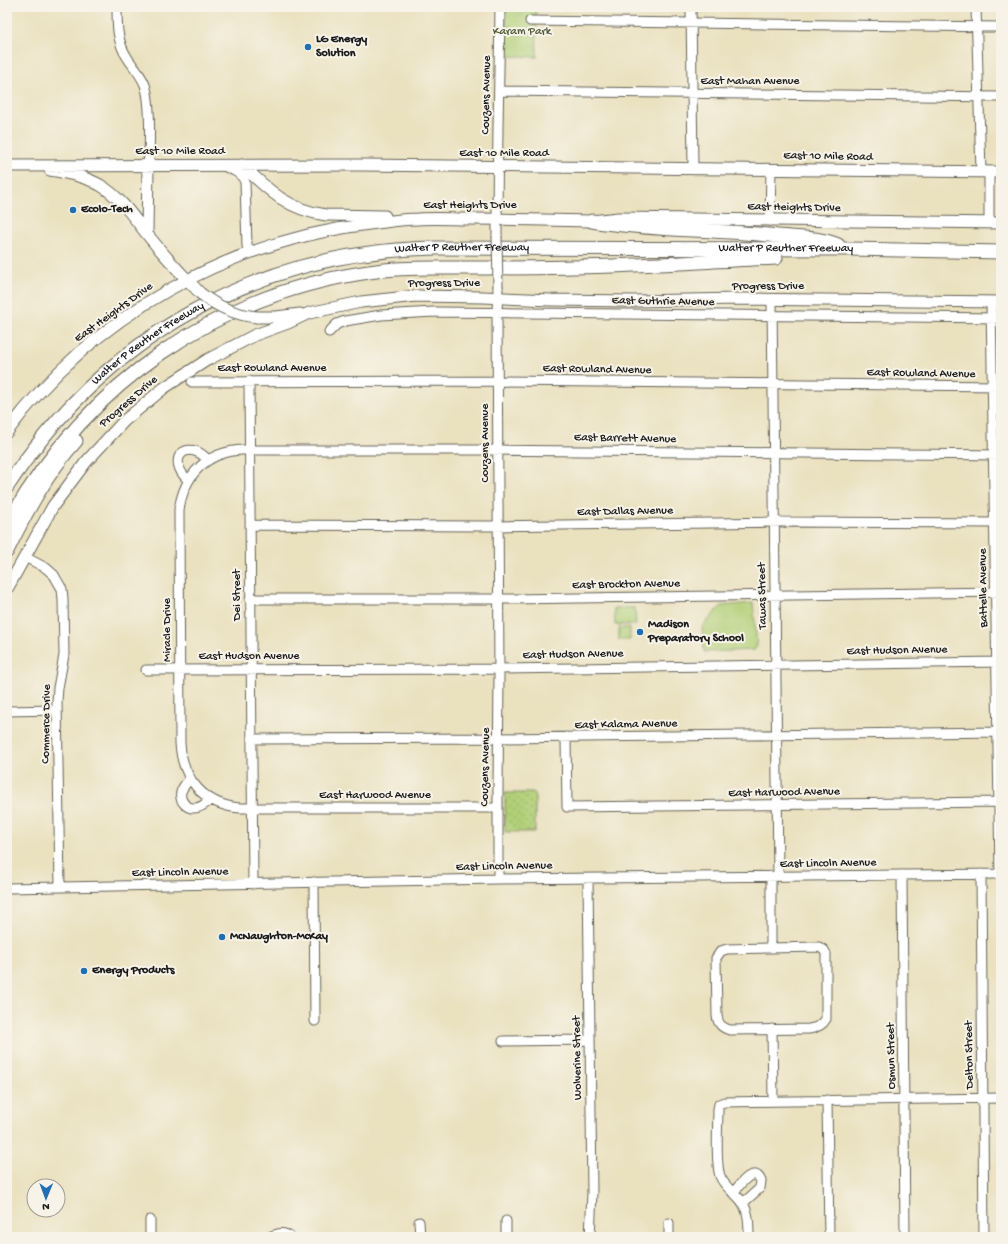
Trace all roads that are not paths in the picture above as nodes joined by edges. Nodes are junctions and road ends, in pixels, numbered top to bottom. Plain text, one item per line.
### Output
1 (117, 7) edge
2 (500, 7) edge
3 (691, 7) edge
4 (976, 7) edge
5 (530, 21) dead end
6 (691, 23) junction
7 (977, 27) junction
8 (1001, 27) edge
9 (500, 91) junction
10 (692, 94) junction
11 (979, 97) junction
12 (1001, 97) edge
13 (148, 165) junction
14 (223, 165) junction
15 (242, 165) junction
16 (7, 166) edge
17 (28, 166) junction
18 (497, 167) junction
19 (693, 168) junction
20 (771, 169) junction
21 (985, 172) junction
22 (1001, 172) edge
23 (418, 219) junction
24 (497, 219) junction
25 (592, 221) junction
26 (770, 221) junction
27 (989, 223) junction
28 (1001, 224) edge
29 (147, 234) junction
30 (849, 250) junction
31 (911, 251) junction
32 (1001, 252) edge
33 (249, 253) junction
34 (187, 280) junction
35 (498, 293) junction
36 (772, 300) junction
37 (996, 302) edge
38 (497, 312) junction
39 (309, 313) junction
40 (772, 315) junction
41 (991, 318) junction
42 (1001, 318) edge
43 (329, 332) dead end
44 (123, 358) junction
45 (249, 381) junction
46 (498, 381) junction
47 (192, 382) dead end
48 (772, 384) junction
49 (119, 385) junction
50 (997, 386) edge
51 (7, 432) edge
52 (249, 450) junction
53 (498, 450) junction
54 (773, 452) junction
55 (997, 455) edge
56 (208, 460) junction
57 (7, 472) edge
58 (188, 480) junction
59 (7, 487) edge
60 (774, 522) junction
61 (998, 523) edge
62 (7, 525) edge
63 (498, 525) junction
64 (250, 526) junction
65 (7, 551) edge
66 (25, 557) junction
67 (7, 589) edge
68 (999, 592) edge
69 (775, 595) junction
70 (250, 599) junction
71 (499, 599) junction
72 (999, 662) edge
73 (775, 665) junction
74 (251, 669) junction
75 (499, 669) junction
76 (146, 670) dead end
77 (180, 670) junction
78 (57, 710) junction
79 (7, 711) edge
80 (1000, 732) edge
81 (776, 735) junction
82 (566, 737) junction
83 (498, 738) junction
84 (252, 739) junction
85 (190, 779) junction
86 (212, 800) junction
87 (1000, 802) edge
88 (777, 805) junction
89 (252, 808) junction
90 (498, 808) junction
91 (902, 874) junction
92 (981, 874) junction
93 (1001, 874) edge
94 (774, 876) junction
95 (588, 878) junction
96 (498, 879) junction
97 (314, 882) junction
98 (253, 884) junction
99 (60, 887) junction
100 (7, 888) edge
101 (771, 948) junction
102 (315, 1021) dead end
103 (772, 1029) junction
104 (590, 1040) junction
105 (502, 1041) dead end
106 (1001, 1098) edge
107 (983, 1099) junction
108 (827, 1100) junction
109 (904, 1100) junction
110 (773, 1101) junction
111 (733, 1192) junction
112 (744, 1203) junction
113 (150, 1220) dead end
114 (506, 1221) dead end
115 (419, 1222) dead end
116 (669, 1223) dead end
117 (288, 1235) edge
118 (150, 1237) edge
119 (269, 1237) edge
120 (420, 1237) edge
121 (506, 1237) edge
122 (590, 1237) edge
123 (669, 1237) edge
124 (749, 1237) edge
125 (828, 1237) edge
126 (905, 1237) edge
127 (984, 1237) edge

1 - 13 street
2 - 9 street, Couzens Avenue
3 - 6 street
4 - 7 street
5 - 6 street
6 - 7 street
6 - 10 street
7 - 8 street
7 - 11 street
9 - 10 street, East Mahan Avenue
9 - 18 street, Couzens Avenue
10 - 11 street, East Mahan Avenue
10 - 19 street
11 - 12 street, East Mahan Avenue
11 - 21 street
13 - 14 main road, East 10 Mile Road
13 - 17 main road, East 10 Mile Road
13 - 29 main road
14 - 15 main road, East 10 Mile Road
14 - 33 street
15 - 18 main road, East 10 Mile Road
15 - 23 main road
16 - 17 main road, East 10 Mile Road
17 - 29 main road
18 - 19 main road, East 10 Mile Road
18 - 24 street, Couzens Avenue
19 - 20 main road, East 10 Mile Road
20 - 21 main road, East 10 Mile Road
20 - 26 street
21 - 22 main road, East 10 Mile Road
21 - 27 street
23 - 24 main road, East Heights Drive
23 - 33 main road, East Heights Drive
24 - 25 main road, East Heights Drive
24 - 35 street, Couzens Avenue, bridge
25 - 26 main road, East Heights Drive
25 - 30 highway
26 - 27 main road, East Heights Drive
27 - 28 main road, East Heights Drive
29 - 34 main road
30 - 31 highway, Walter P Reuther Freeway
30 - 44 highway, Walter P Reuther Freeway
31 - 32 highway, Walter P Reuther Freeway
31 - 49 highway, Walter P Reuther Freeway
33 - 34 main road, East Heights Drive
34 - 39 main road, bridge
34 - 51 main road, East Heights Drive
35 - 36 main road, Progress Drive
35 - 38 street, Couzens Avenue
35 - 39 main road, Progress Drive
36 - 37 main road, Progress Drive
36 - 40 street, Tawas Street
37 - 41 street, Battelle Avenue
38 - 40 street, East Guthrie Avenue
38 - 43 street, East Guthrie Avenue
38 - 46 street, Couzens Avenue
39 - 66 main road, Progress Drive
40 - 41 street, East Guthrie Avenue
40 - 48 street, Tawas Street
41 - 42 street, East Guthrie Avenue
41 - 50 street, Battelle Avenue
44 - 57 highway
44 - 59 highway, Walter P Reuther Freeway
45 - 46 street, East Rowland Avenue
45 - 47 street, East Rowland Avenue
45 - 52 street, Dei Street
46 - 48 street, East Rowland Avenue
46 - 53 street, Couzens Avenue
48 - 50 street, East Rowland Avenue
48 - 54 street, Tawas Street
49 - 62 highway, Walter P Reuther Freeway
49 - 65 highway
50 - 55 street, Battelle Avenue
52 - 53 street, East Barrett Avenue
52 - 56 street, Miracle Drive
52 - 64 street, Dei Street
53 - 54 street, East Barrett Avenue
53 - 63 street, Couzens Avenue
54 - 55 street, East Barrett Avenue
54 - 60 street, Tawas Street
55 - 61 street, Battelle Avenue
56 - 58 street, Miracle Drive
56 - 58 street
58 - 77 street, Miracle Drive
60 - 61 street, East Dallas Avenue
60 - 63 street, East Dallas Avenue
60 - 69 street, Tawas Street
61 - 68 street, Battelle Avenue
63 - 64 street, East Dallas Avenue
63 - 71 street, Couzens Avenue
64 - 70 street, Dei Street
66 - 67 main road, Progress Drive
66 - 78 street, Commerce Drive
68 - 69 street, East Brockton Avenue
68 - 72 street, Battelle Avenue
69 - 71 street, East Brockton Avenue
69 - 73 street, Tawas Street
70 - 71 street, East Brockton Avenue
70 - 74 street, Dei Street
71 - 75 street, Couzens Avenue
72 - 73 street, East Hudson Avenue
72 - 80 street, Battelle Avenue
73 - 75 street, East Hudson Avenue
73 - 81 street, Tawas Street
74 - 75 street, East Hudson Avenue
74 - 77 street, East Hudson Avenue
74 - 84 street, Dei Street
75 - 83 street, Couzens Avenue
76 - 77 street, East Hudson Avenue
77 - 85 street, Miracle Drive
78 - 79 street
78 - 99 street, Commerce Drive
80 - 81 street, East Kalama Avenue
80 - 87 street, Battelle Avenue
81 - 82 street, East Kalama Avenue
81 - 88 street, Tawas Street
82 - 83 street, East Kalama Avenue
82 - 88 street, East Harwood Avenue
83 - 84 street, East Kalama Avenue
83 - 90 street, Couzens Avenue
84 - 89 street, Dei Street
85 - 86 street, Miracle Drive
85 - 86 street
86 - 89 street, Miracle Drive
87 - 88 street, East Harwood Avenue
87 - 93 street, Battelle Avenue
88 - 94 street, Tawas Street
89 - 90 street, East Harwood Avenue
89 - 98 street, Dei Street
90 - 96 street, Couzens Avenue
91 - 92 street, East Lincoln Avenue
91 - 94 street, East Lincoln Avenue
91 - 109 street, Osmun Street
92 - 93 street, East Lincoln Avenue
92 - 107 street, Delton Street
94 - 95 street, East Lincoln Avenue
94 - 101 street, Tawas Street
95 - 96 street, East Lincoln Avenue
95 - 104 street, Wolverine Street
96 - 97 street, East Lincoln Avenue
97 - 98 street, East Lincoln Avenue
97 - 102 street
98 - 99 street, East Lincoln Avenue
99 - 100 street, East Lincoln Avenue
101 - 103 street
101 - 103 street
103 - 110 street
104 - 105 street
104 - 122 street, Wolverine Street
106 - 107 street
107 - 109 street
107 - 127 street, Delton Street
108 - 109 street
108 - 110 street
108 - 125 street
109 - 126 street, Osmun Street
110 - 111 street
111 - 112 street
111 - 112 street
112 - 124 street
113 - 118 street
114 - 121 street
115 - 120 street
116 - 123 street
117 - 119 street

